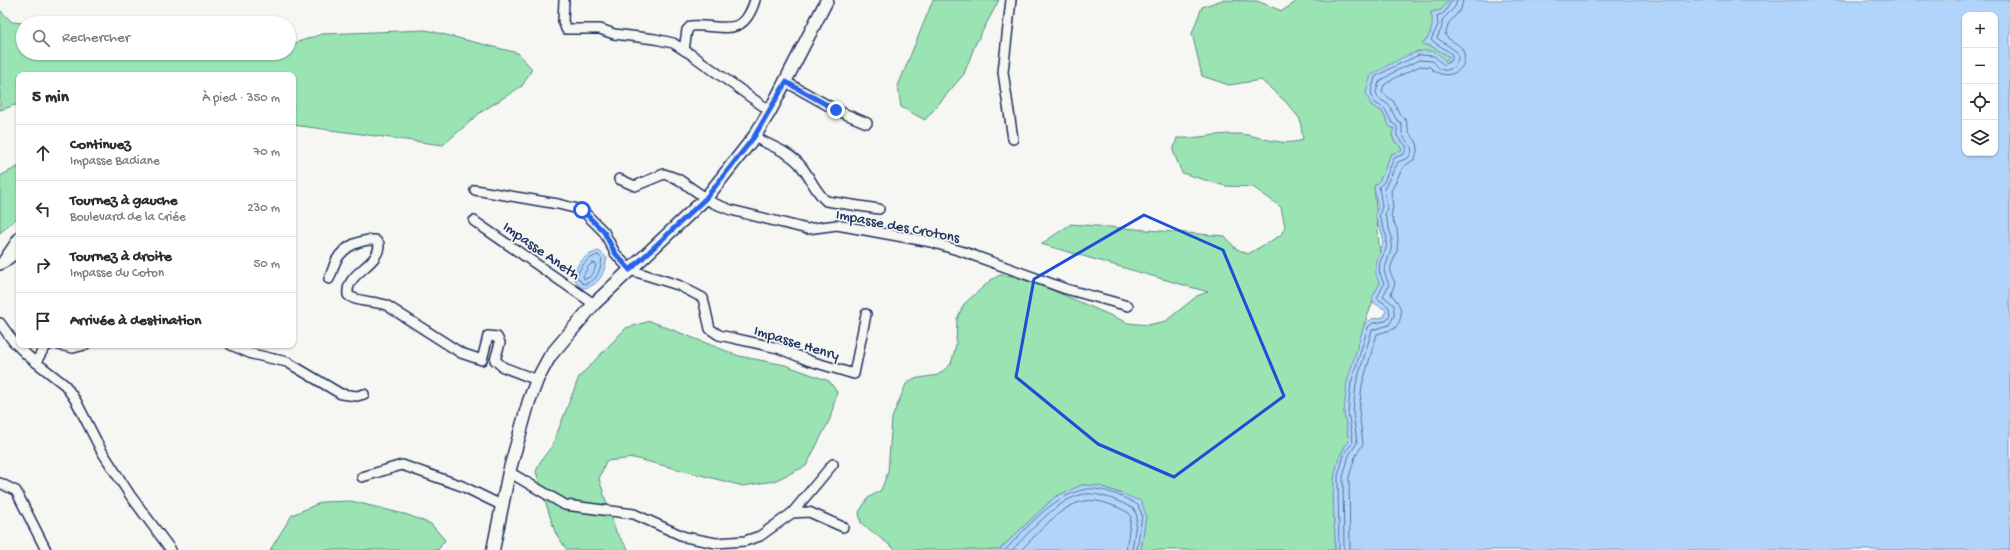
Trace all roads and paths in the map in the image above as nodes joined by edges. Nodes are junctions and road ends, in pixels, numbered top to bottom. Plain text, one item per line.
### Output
1 (564, 0) edge
2 (755, 0) edge
3 (827, 0) edge
4 (1011, 0) edge
5 (684, 50) junction
6 (786, 82) junction
7 (770, 111) junction
8 (867, 123) dead end
9 (754, 137) junction
10 (1012, 139) dead end
11 (619, 179) dead end
12 (474, 190) dead end
13 (706, 198) junction
14 (879, 209) dead end
15 (474, 220) dead end
16 (16, 242) edge
17 (16, 253) edge
18 (0, 266) edge
19 (630, 270) junction
20 (329, 279) dead end
21 (594, 304) junction
22 (1128, 306) dead end
23 (866, 314) dead end
24 (0, 323) edge
25 (16, 344) edge
26 (21, 348) edge
27 (44, 348) edge
28 (238, 348) edge
29 (36, 362) junction
30 (537, 380) junction
31 (364, 394) dead end
32 (833, 464) dead end
33 (509, 472) junction
34 (362, 477) dead end
35 (0, 483) edge
36 (503, 506) junction
37 (792, 513) junction
38 (843, 527) dead end
39 (46, 550) edge
40 (171, 550) edge
41 (493, 550) edge

1 - 5 street
2 - 5 street
3 - 6 main road
4 - 10 street
5 - 7 street
6 - 7 main road
6 - 8 street
7 - 9 main road
9 - 13 main road
9 - 14 street
11 - 13 street, Impasse des Crotons
12 - 19 street
13 - 19 main road
13 - 22 street, Impasse des Crotons
15 - 21 street, Impasse Aneth
16 - 18 street
17 - 18 street
19 - 21 main road
19 - 23 street, Impasse Henry
20 - 30 street
21 - 30 main road
24 - 25 street
26 - 29 street
27 - 29 street
28 - 31 street
29 - 40 street
30 - 33 main road
32 - 37 street
33 - 36 main road
33 - 37 street
34 - 36 street
35 - 39 street
36 - 41 main road
37 - 38 street

